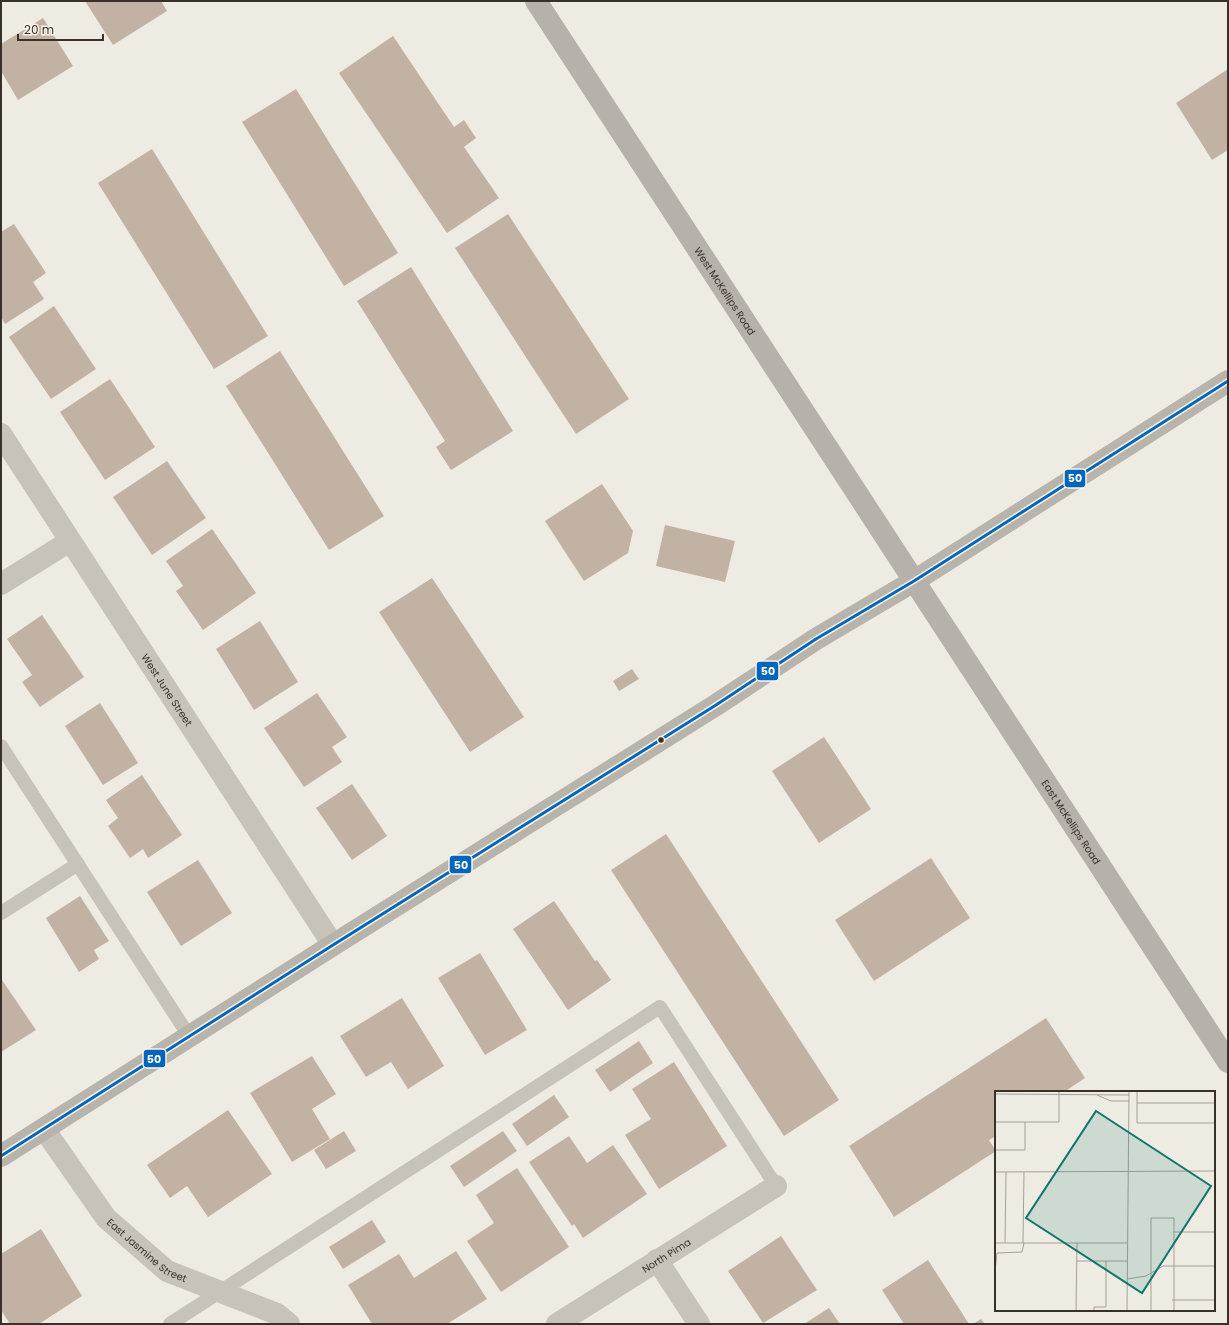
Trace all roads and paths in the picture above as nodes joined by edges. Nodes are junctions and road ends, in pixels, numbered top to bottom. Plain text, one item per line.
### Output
1 (536, 1) edge
2 (1228, 381) edge
3 (1, 434) edge
4 (70, 541) junction
5 (914, 581) junction
6 (1, 584) edge
7 (1, 746) edge
8 (78, 864) junction
9 (1, 913) edge
10 (333, 945) junction
11 (189, 1036) junction
12 (1228, 1062) edge
13 (44, 1129) junction
14 (1, 1156) edge
15 (776, 1186) joint
16 (657, 1260) junction
17 (220, 1292) junction
18 (170, 1324) edge
19 (289, 1324) edge
20 (556, 1324) edge
21 (699, 1324) edge

1 - 5 main road, West McKellips Road
2 - 5 street
3 - 4 street, West June Street
4 - 6 street
4 - 10 street, West June Street
5 - 10 street
5 - 12 main road, East McKellips Road
7 - 8 lane
8 - 9 lane
8 - 11 lane
10 - 11 street
11 - 13 street
13 - 14 street
13 - 17 street, East Jasmine Street
15 - 16 street, North Pima
15 - 17 lane
16 - 20 street, North Pima
16 - 21 street
17 - 18 lane
17 - 19 street, East Jasmine Street

